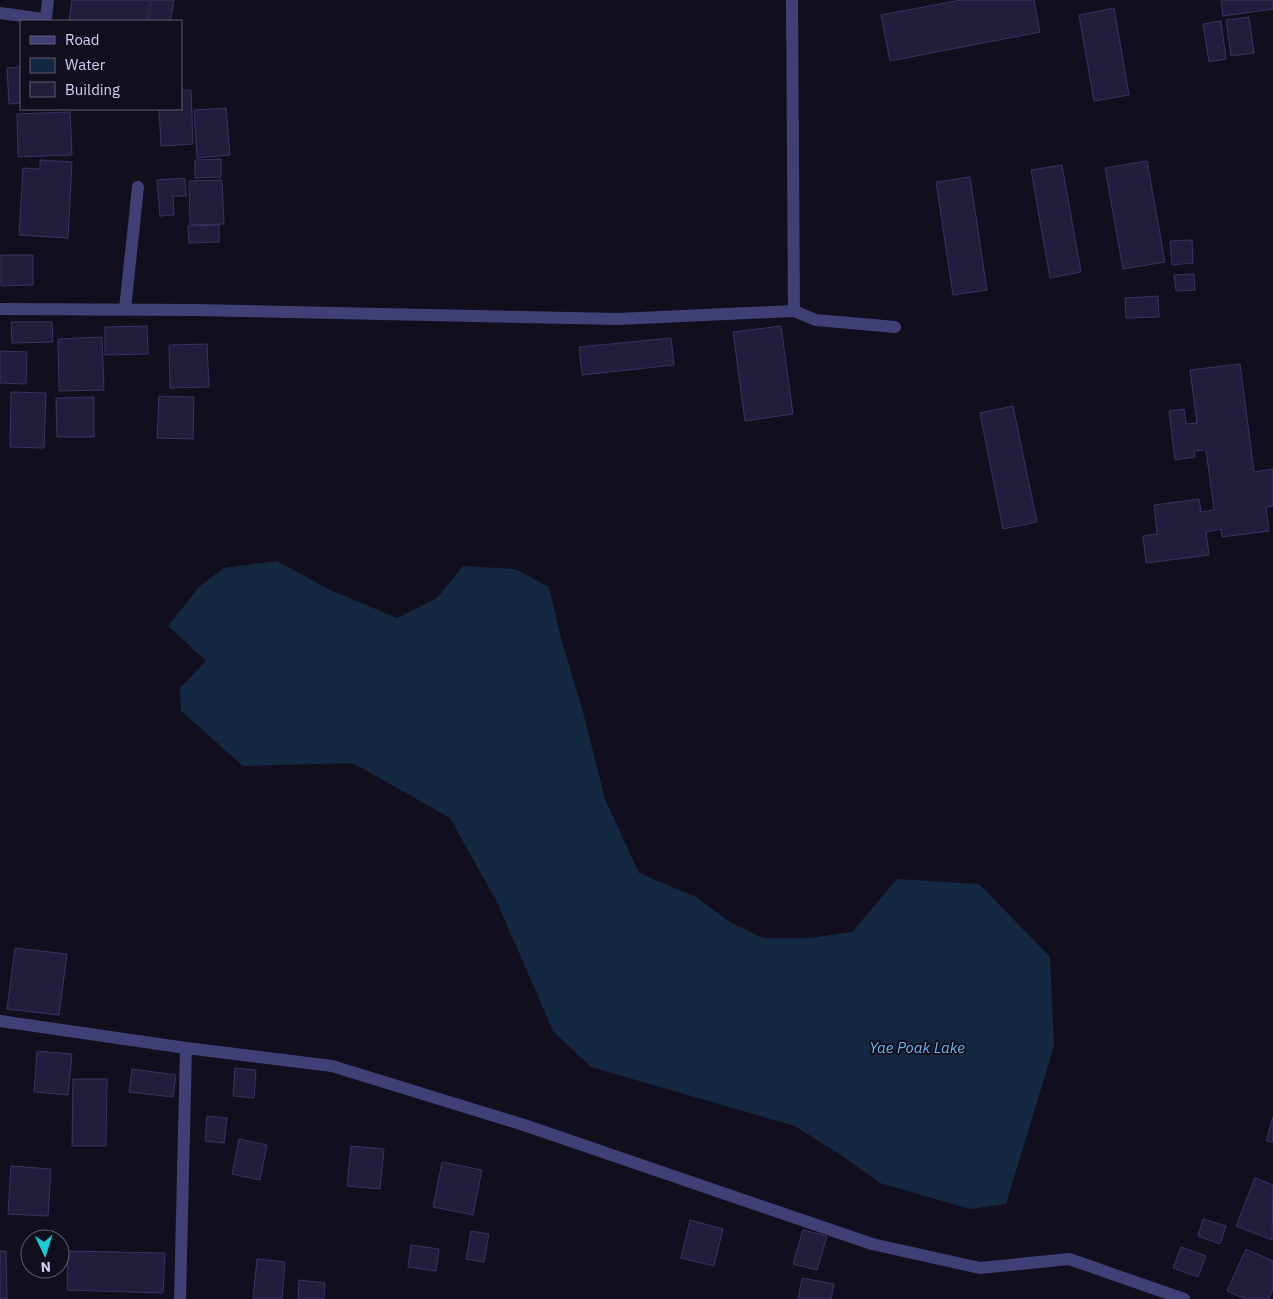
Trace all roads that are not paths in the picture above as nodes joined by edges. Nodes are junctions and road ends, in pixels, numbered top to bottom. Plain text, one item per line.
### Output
1 (48, 0) edge
2 (792, 0) edge
3 (0, 14) edge
4 (138, 188) dead end
5 (0, 309) edge
6 (125, 310) junction
7 (794, 311) junction
8 (895, 327) dead end
9 (0, 1021) edge
10 (186, 1048) junction
11 (180, 1299) edge
12 (1184, 1299) edge

1 - 3 street
2 - 7 street
4 - 6 street
5 - 6 street
6 - 7 street
7 - 8 street
9 - 10 street
10 - 11 street
10 - 12 street

